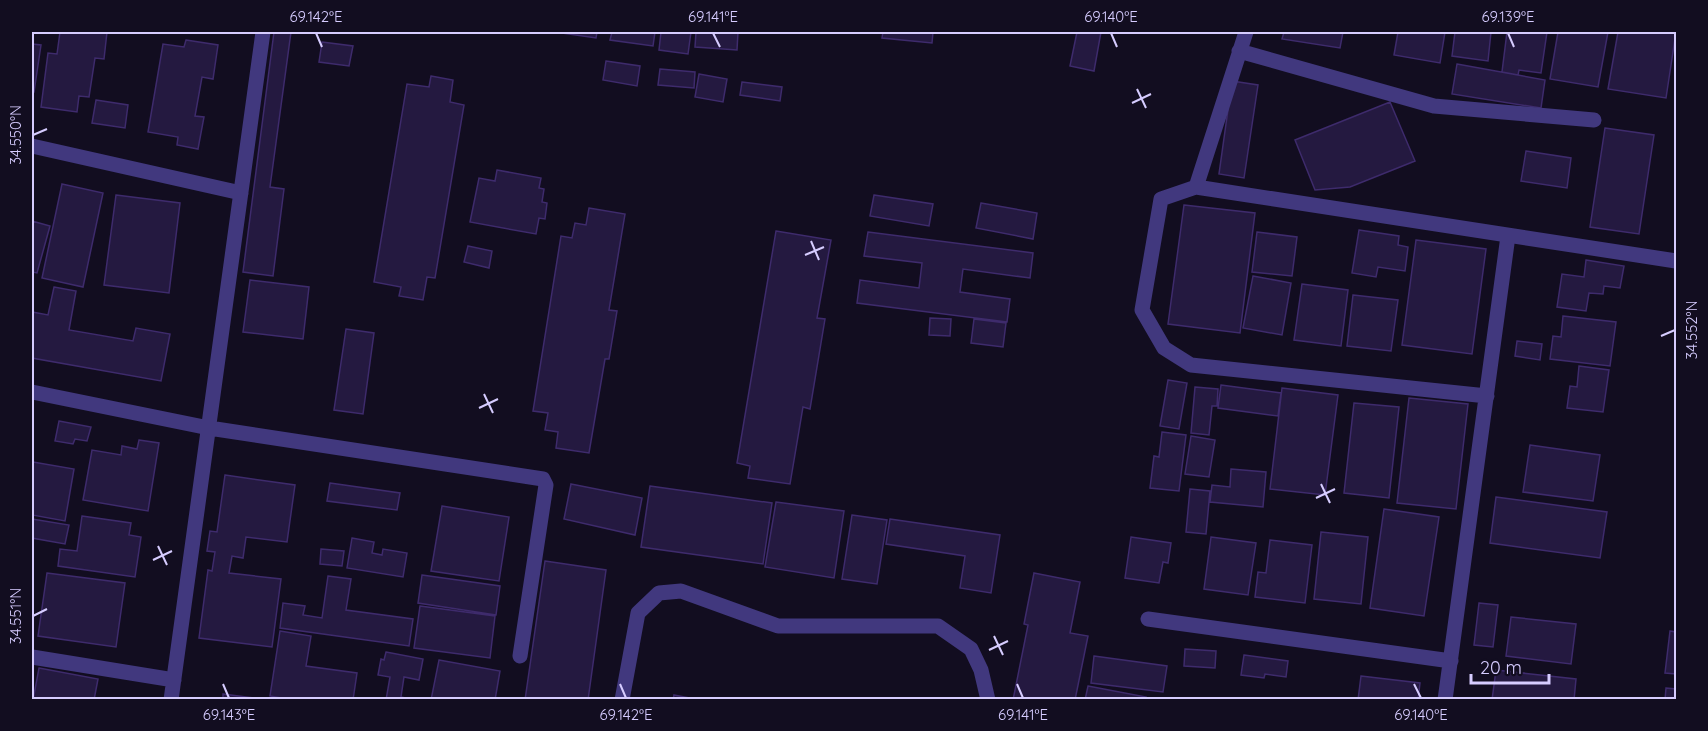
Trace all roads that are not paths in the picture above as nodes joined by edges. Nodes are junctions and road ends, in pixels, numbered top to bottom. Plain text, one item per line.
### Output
1 (263, 32) edge
2 (1246, 32) edge
3 (1239, 51) junction
4 (1594, 120) dead end
5 (32, 146) edge
6 (1196, 187) junction
7 (241, 193) junction
8 (1508, 236) junction
9 (1677, 261) edge
10 (32, 392) edge
11 (1486, 396) junction
12 (209, 428) junction
13 (1148, 619) dead end
14 (520, 656) dead end
15 (32, 657) edge
16 (1451, 661) junction
17 (174, 680) junction
18 (171, 699) edge
19 (622, 699) edge
20 (988, 699) edge
21 (1445, 699) edge

1 - 7 street
2 - 3 street
3 - 4 street
3 - 6 street
5 - 7 street
6 - 8 street
6 - 11 street
7 - 12 street
8 - 9 street
8 - 11 street
10 - 12 street
11 - 16 street
12 - 14 street
12 - 17 street
13 - 16 street
15 - 17 street
16 - 21 street
17 - 18 street
19 - 20 street

